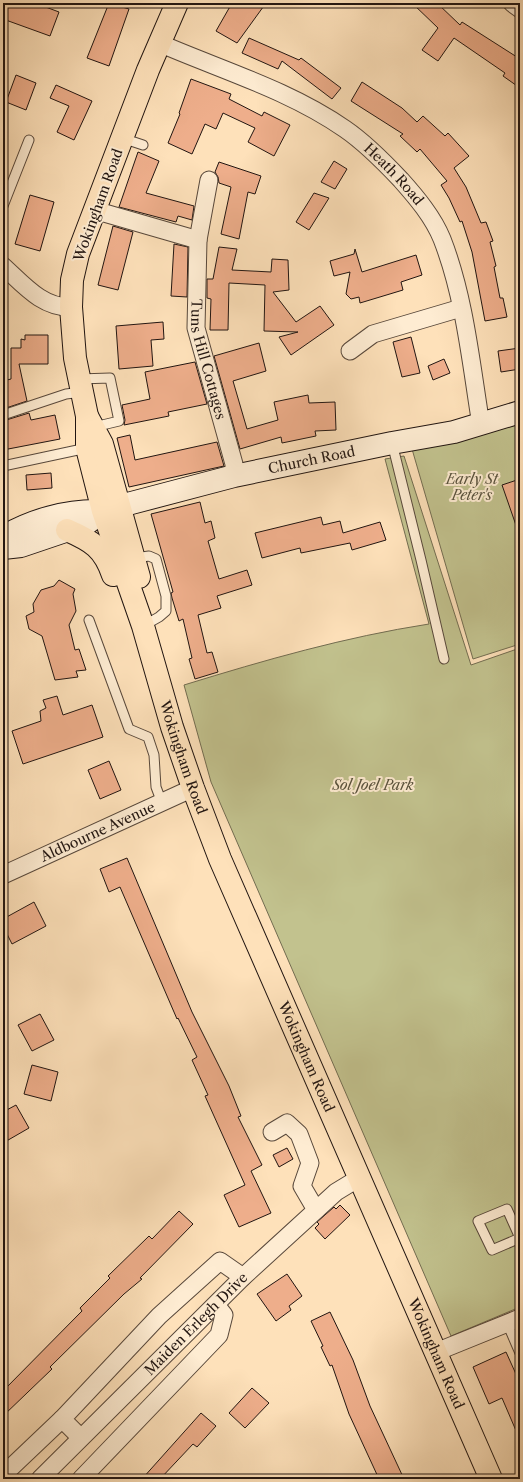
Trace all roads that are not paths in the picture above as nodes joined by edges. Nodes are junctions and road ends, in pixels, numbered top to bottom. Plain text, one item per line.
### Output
1 (177, 3) edge
2 (159, 43) junction
3 (122, 138) junction
4 (29, 140) dead end
5 (143, 145) dead end
6 (209, 180) dead end
7 (3, 206) edge
8 (94, 210) junction
9 (198, 240) junction
10 (3, 266) edge
11 (71, 307) junction
12 (461, 308) junction
13 (350, 351) dead end
14 (80, 386) junction
15 (520, 412) edge
16 (3, 415) edge
17 (90, 422) junction
18 (481, 425) junction
19 (392, 443) junction
20 (87, 448) junction
21 (3, 466) edge
22 (234, 476) junction
23 (112, 509) junction
24 (67, 530) junction
25 (3, 537) edge
26 (3, 548) edge
27 (89, 620) dead end
28 (143, 626) junction
29 (444, 659) dead end
30 (193, 788) junction
31 (162, 803) junction
32 (3, 875) edge
33 (272, 1132) dead end
34 (359, 1178) junction
35 (316, 1210) junction
36 (520, 1238) edge
37 (243, 1277) junction
38 (216, 1305) junction
39 (514, 1321) edge
40 (436, 1352) junction
41 (520, 1353) edge
42 (62, 1419) junction
43 (80, 1437) junction
44 (3, 1475) edge
45 (40, 1479) edge
46 (81, 1479) edge
47 (491, 1479) edge

1 - 2 main road, Wokingham Road
2 - 3 main road, Wokingham Road
2 - 12 street, Heath Road
3 - 5 lane
3 - 8 main road, Wokingham Road
4 - 7 lane
6 - 9 street, Tuns Hill Cottages
8 - 9 street
8 - 11 main road, Wokingham Road
9 - 22 street, Tuns Hill Cottages
10 - 11 street
11 - 14 main road, Wokingham Road
12 - 13 street
12 - 18 street, Heath Road
14 - 16 lane
14 - 17 main road, Wokingham Road
14 - 17 lane
15 - 18 main road, Church Road
17 - 20 main road, Wokingham Road
17 - 23 main road, Wokingham Road
18 - 19 main road, Church Road
19 - 22 main road, Church Road
19 - 29 lane
20 - 21 lane
20 - 23 main road, Wokingham Road
22 - 23 main road, Church Road
23 - 24 main road
23 - 25 main road
23 - 28 main road, Wokingham Road
23 - 28 main road, Wokingham Road
24 - 26 main road
24 - 28 main road
27 - 31 lane
28 - 30 main road, Wokingham Road
30 - 31 street, Aldbourne Avenue
30 - 34 main road, Wokingham Road
31 - 32 street, Aldbourne Avenue
33 - 35 street
34 - 35 street, Maiden Erlegh Drive
34 - 40 main road, Wokingham Road
35 - 37 street, Maiden Erlegh Drive
36 - 36 lane
37 - 38 street, Maiden Erlegh Drive
37 - 42 street
38 - 43 street, Maiden Erlegh Drive
38 - 46 street
39 - 40 street
39 - 41 lane
40 - 47 main road, Wokingham Road
42 - 43 street
42 - 44 street
43 - 45 street, Maiden Erlegh Drive

